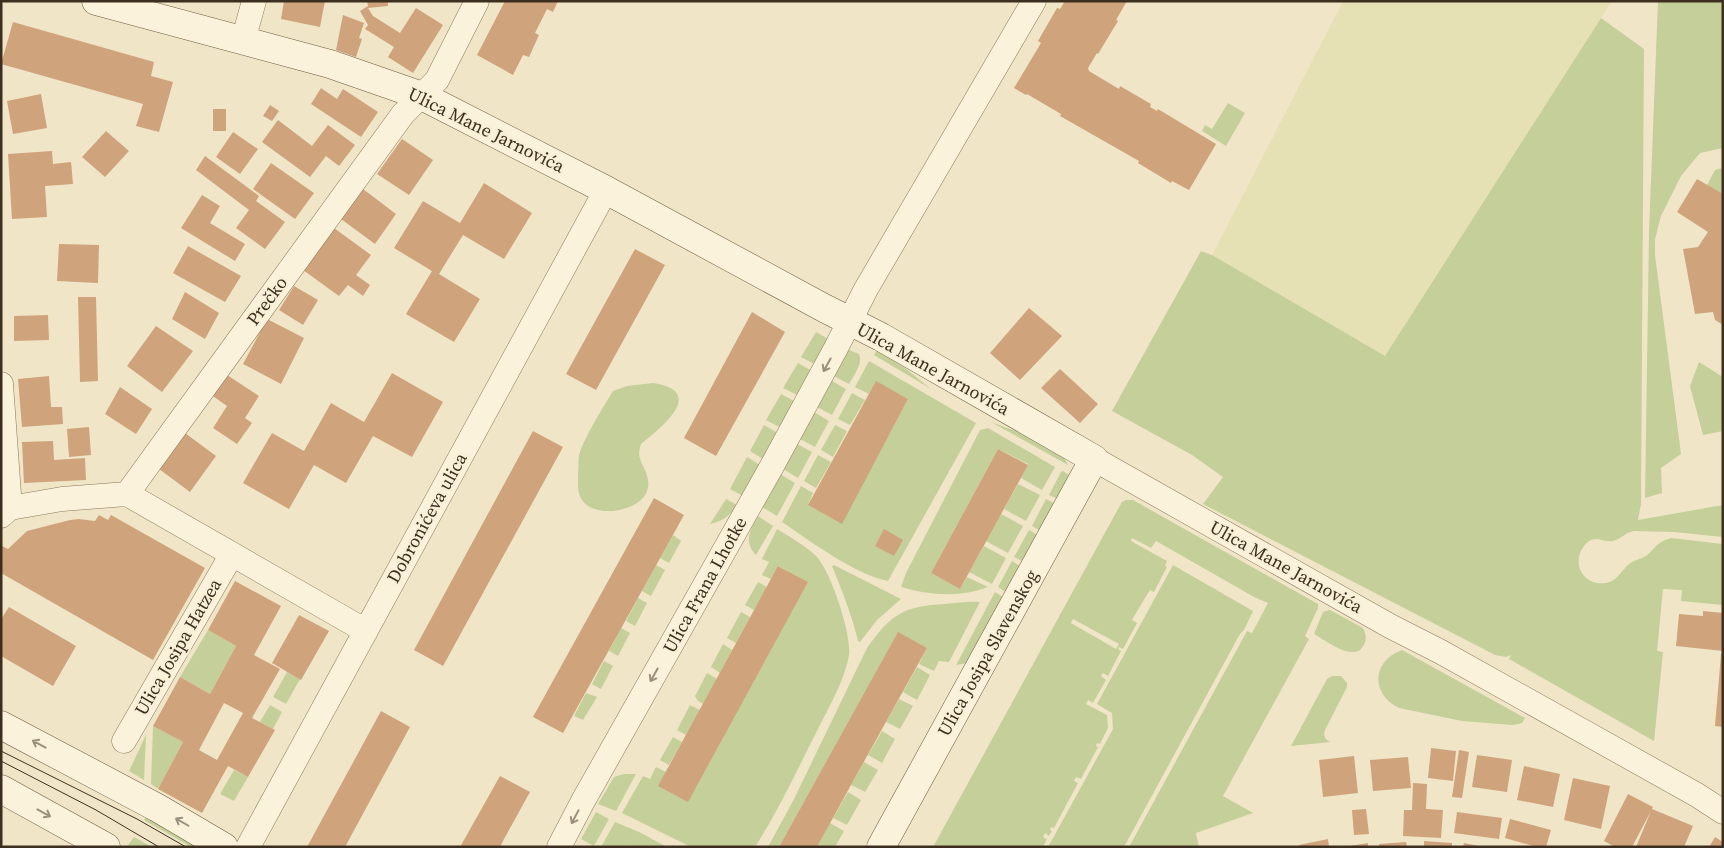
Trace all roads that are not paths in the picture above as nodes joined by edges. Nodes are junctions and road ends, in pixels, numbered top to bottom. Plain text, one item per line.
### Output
1 (96, 1) edge
2 (254, 1) edge
3 (477, 1) edge
4 (1034, 1) edge
5 (243, 40) junction
6 (422, 96) junction
7 (606, 190) junction
8 (849, 322) junction
9 (1, 384) edge
10 (2, 408) edge
11 (1094, 459) junction
12 (127, 494) junction
13 (6, 512) edge
14 (232, 554) junction
15 (366, 631) junction
16 (1, 725) edge
17 (124, 741) dead end
18 (1, 790) edge
19 (1723, 812) edge
20 (106, 847) edge
21 (224, 847) edge
22 (248, 847) edge
23 (559, 847) edge
24 (881, 847) edge

1 - 5 street, Ulica Mane Jarnovića
2 - 5 street
3 - 6 street, Prečko
4 - 8 street, Ulica Mane Jarnovića
5 - 6 street, Ulica Mane Jarnovića
6 - 7 street, Ulica Mane Jarnovića
6 - 12 street, Prečko
7 - 8 street, Ulica Mane Jarnovića
7 - 15 street, Dobronićeva ulica
8 - 11 street, Ulica Mane Jarnovića
8 -> 23 street, Ulica Frana Lhotke
9 - 10 street
10 - 13 street
11 - 19 street, Ulica Mane Jarnovića
11 - 24 street, Ulica Josipa Slavenskog
12 - 13 street
12 - 14 street
14 - 15 street
14 - 17 street, Ulica Josipa Hatzea
15 - 22 street, Dobronićeva ulica
21 -> 16 street
18 -> 20 street

